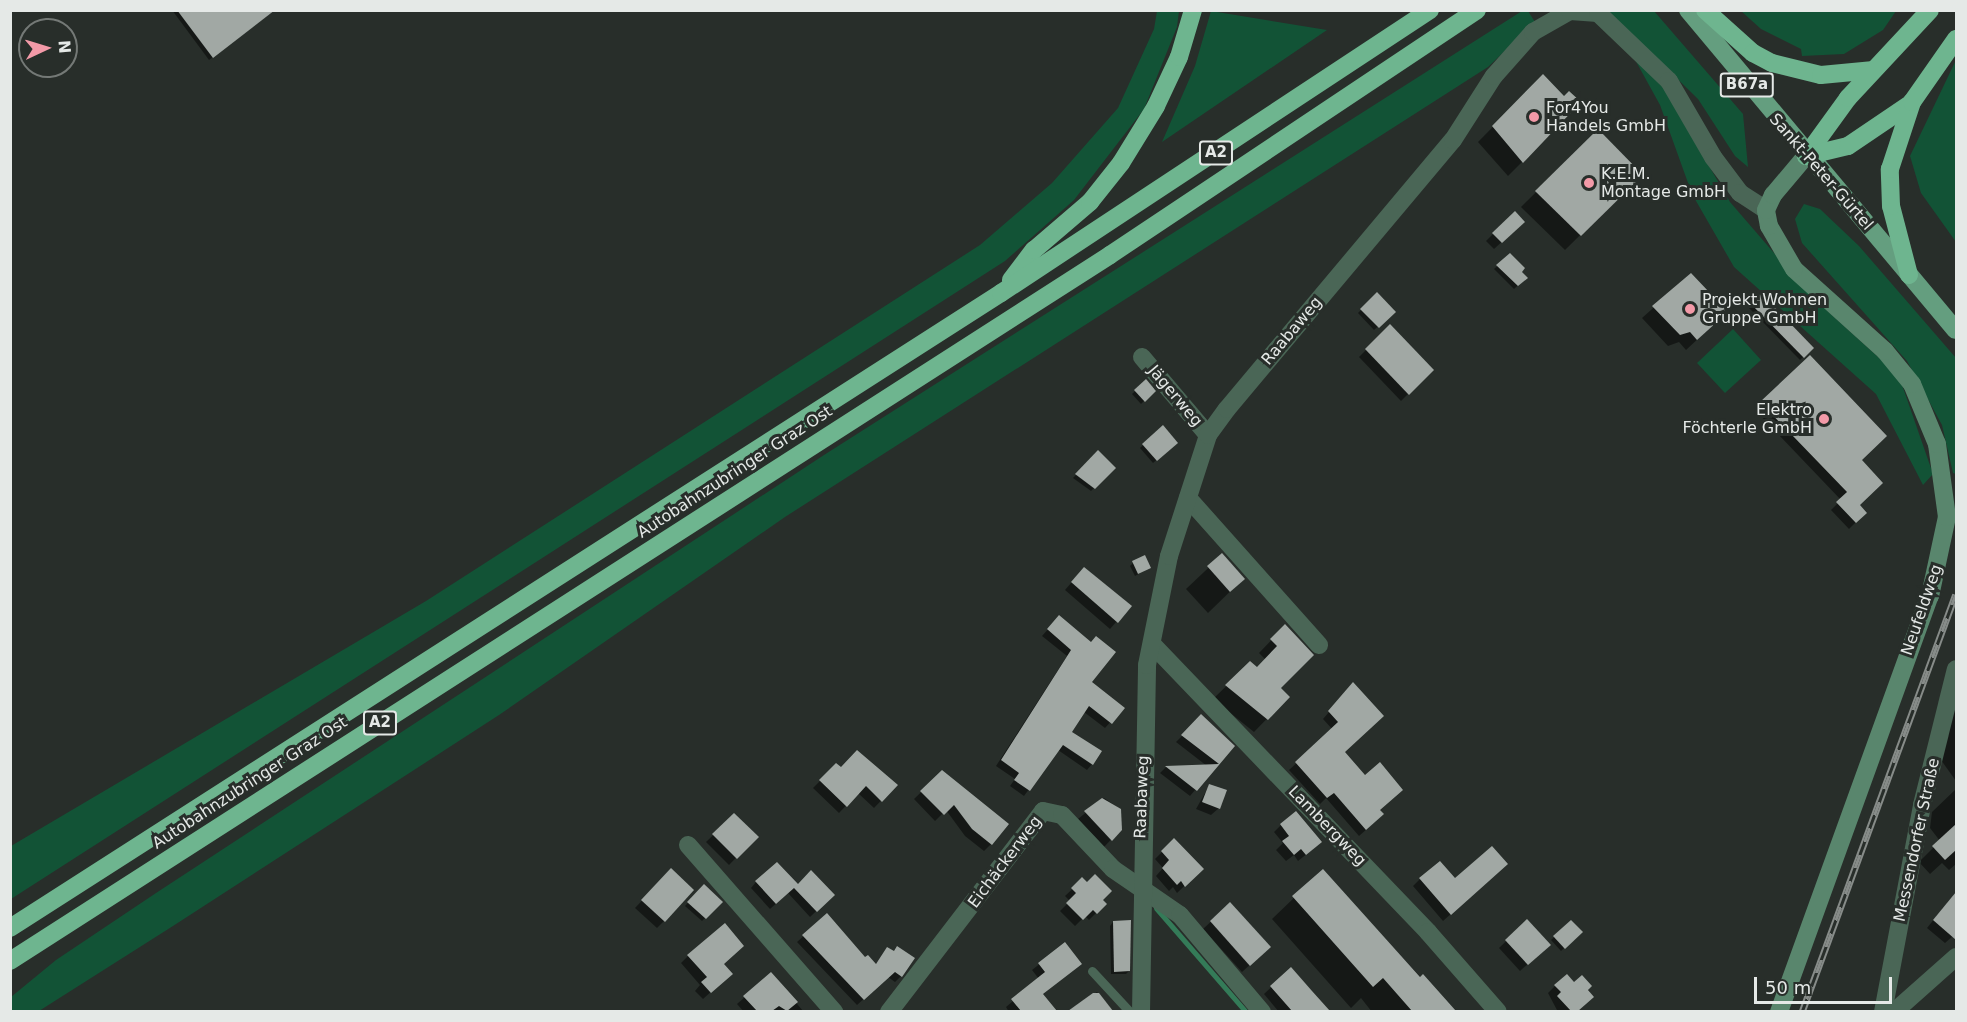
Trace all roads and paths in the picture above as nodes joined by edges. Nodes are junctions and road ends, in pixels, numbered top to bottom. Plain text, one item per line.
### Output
1 (1193, 10) edge
2 (1430, 10) edge
3 (1477, 10) edge
4 (1688, 10) edge
5 (1705, 10) edge
6 (1930, 10) edge
7 (1956, 39) edge
8 (1874, 70) junction
9 (1912, 102) junction
10 (1806, 156) junction
11 (1766, 210) junction
12 (1909, 275) junction
13 (1001, 293) junction
14 (1954, 322) edge
15 (1142, 357) dead end
16 (1208, 435) junction
17 (1188, 498) junction
18 (1152, 644) junction
19 (1319, 645) dead end
20 (1956, 669) edge
21 (688, 845) dead end
22 (1140, 885) junction
23 (10, 928) edge
24 (1956, 957) edge
25 (13, 961) edge
26 (1092, 971) dead end
27 (834, 1011) edge
28 (889, 1011) edge
29 (1130, 1011) edge
30 (1141, 1011) edge
31 (1262, 1011) edge
32 (1498, 1011) edge
33 (1779, 1011) edge
34 (1883, 1011) edge
35 (1894, 1011) edge

1 - 13 highway
2 - 13 highway, Autobahnzubringer Graz Ost / A2
3 - 25 highway, Autobahnzubringer Graz Ost / A2
4 - 10 main road, Sankt-Peter-Gürtel / B67a
5 - 8 highway
6 - 8 highway
7 - 9 highway
8 - 10 highway
9 - 10 highway
9 - 12 highway
10 - 11 street
10 - 12 main road, Sankt-Peter-Gürtel / B67a
11 - 16 street, Raabaweg
11 - 33 street, Neufeldweg
12 - 14 main road, Sankt-Peter-Gürtel / B67a
13 - 23 highway, Autobahnzubringer Graz Ost / A2
15 - 16 street, Jägerweg
16 - 17 street, Raabaweg
17 - 18 street, Raabaweg
17 - 19 street
18 - 22 street, Raabaweg
18 - 32 street, Lambergweg
20 - 34 street, Messendorfer Straße
21 - 27 street
22 - 28 street, Eichäckerweg
22 - 30 street, Raabaweg
22 - 31 street
24 - 35 street
26 - 29 lane

